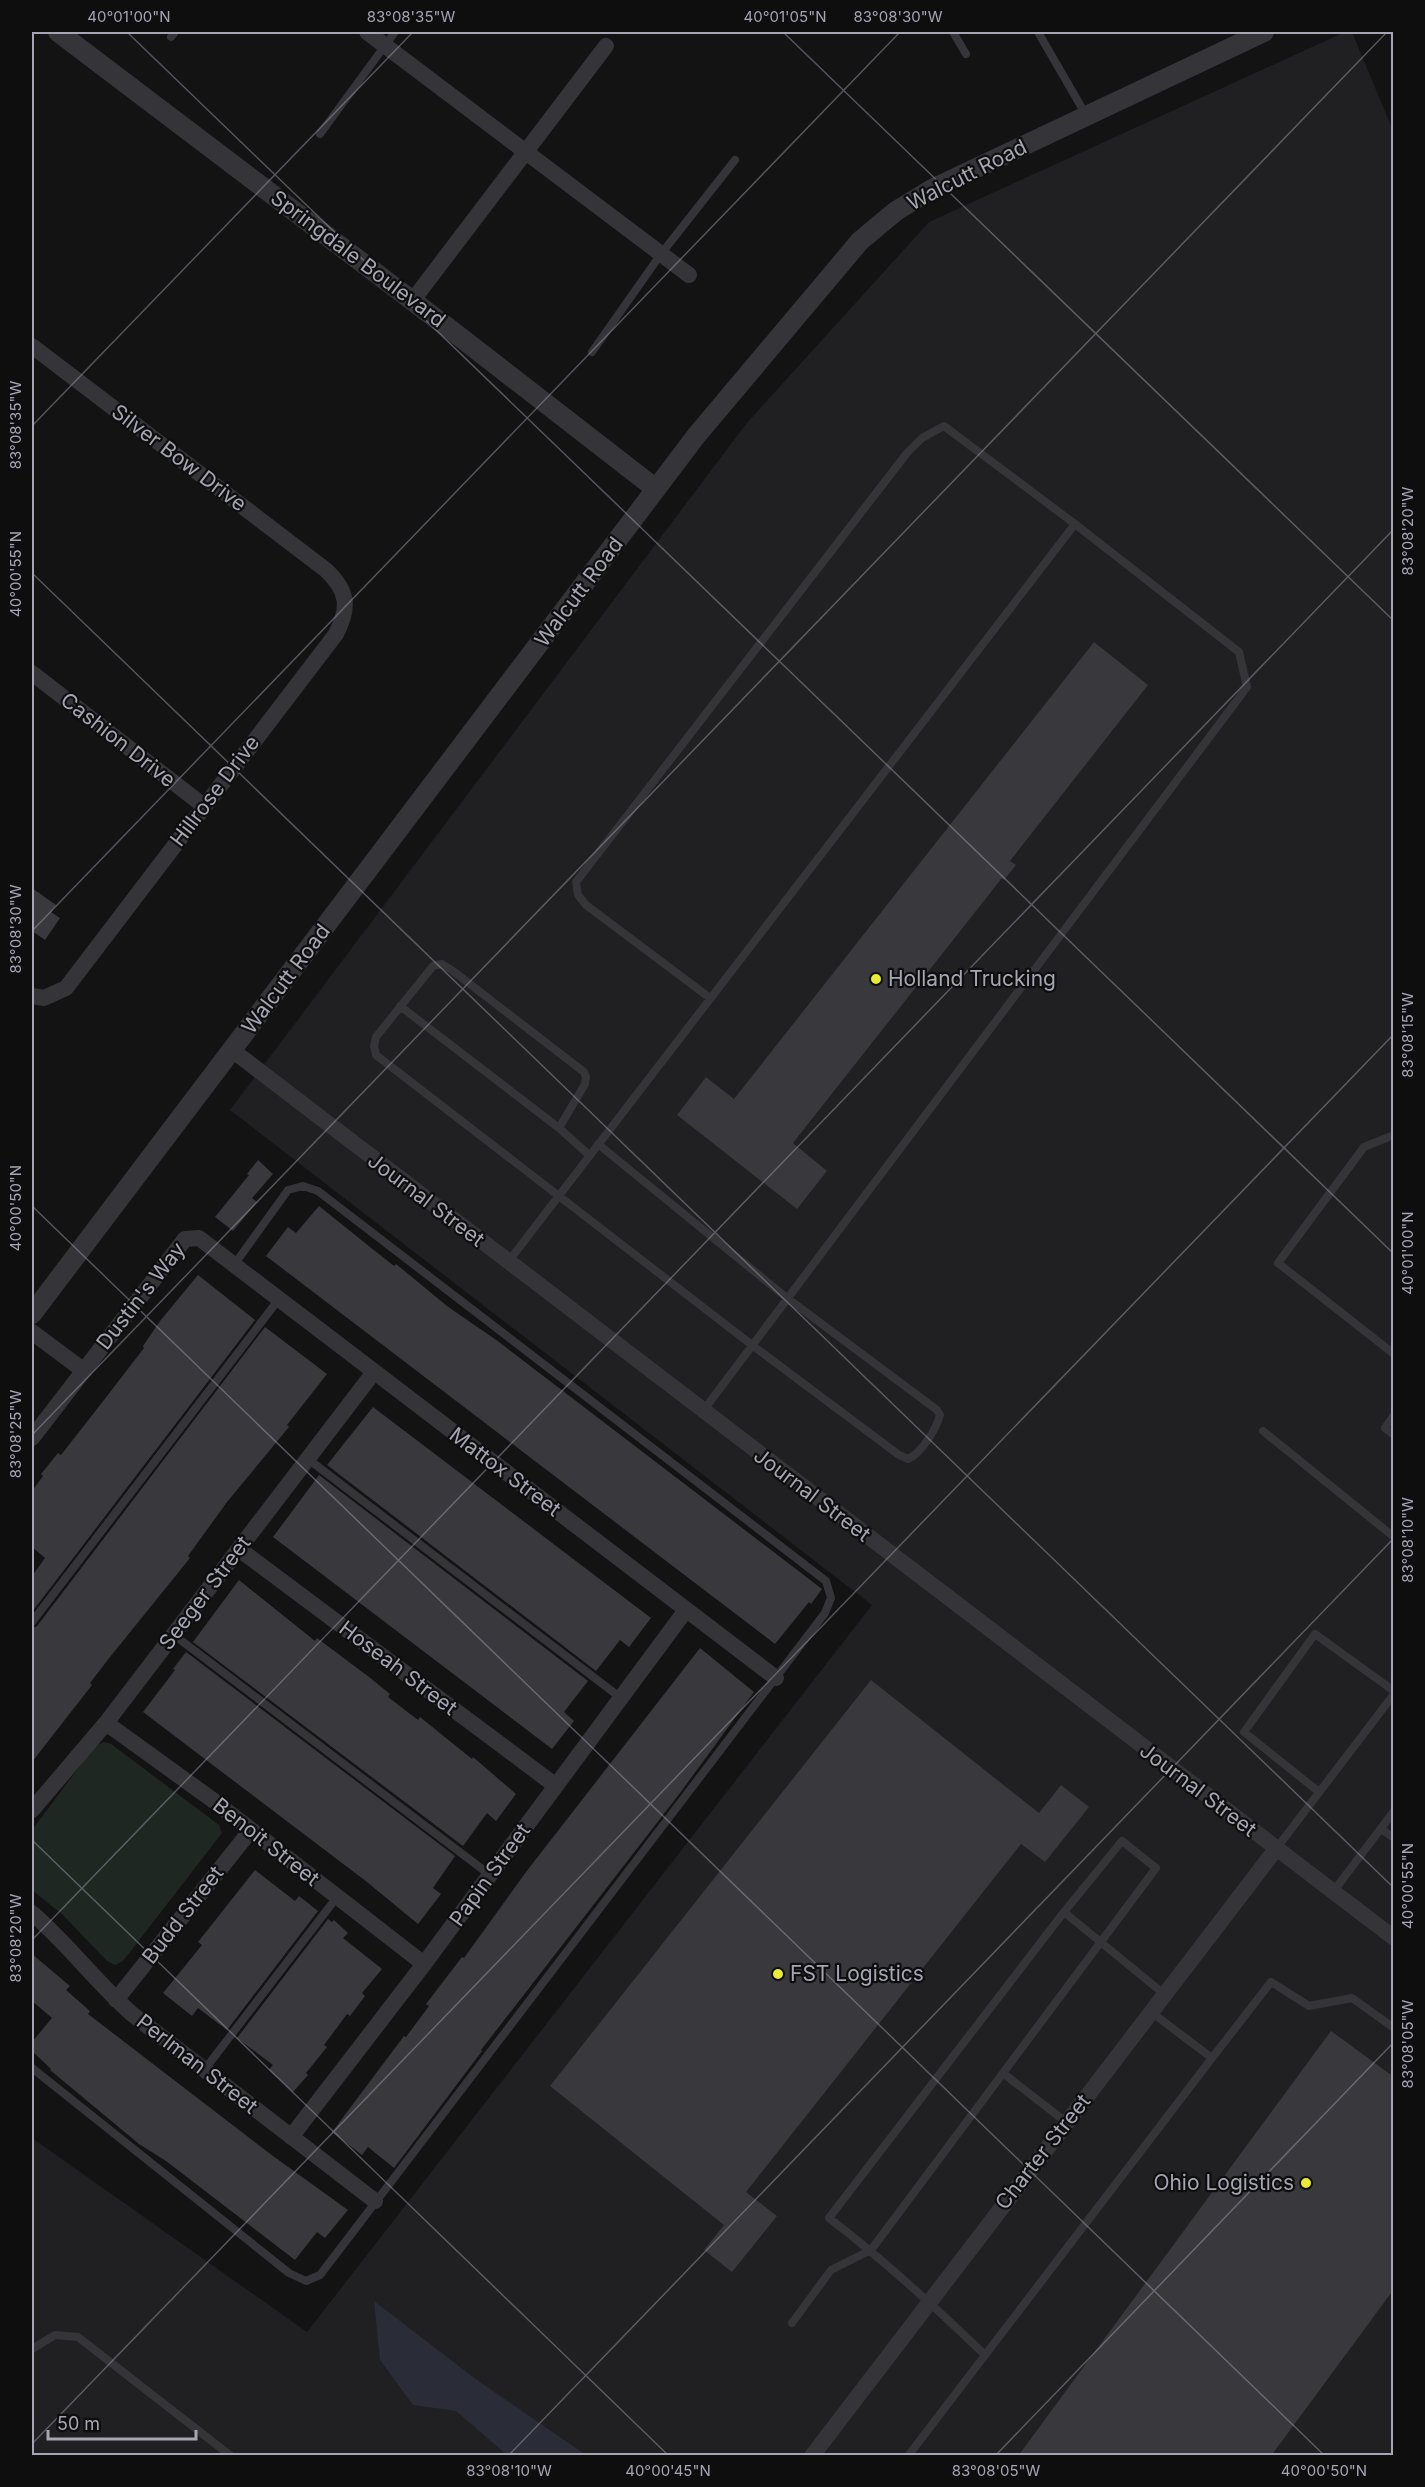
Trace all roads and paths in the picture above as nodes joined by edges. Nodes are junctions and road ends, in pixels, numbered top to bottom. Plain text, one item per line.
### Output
1 (58, 32) edge
2 (367, 32) edge
3 (395, 32) edge
4 (953, 32) edge
5 (1038, 32) edge
6 (1264, 32) edge
7 (385, 45) junction
8 (606, 46) dead end
9 (966, 54) dead end
10 (1086, 115) junction
11 (320, 134) dead end
12 (526, 153) junction
13 (735, 160) dead end
14 (661, 254) junction
15 (689, 275) dead end
16 (413, 300) junction
17 (32, 346) edge
18 (592, 352) dead end
19 (656, 489) junction
20 (1075, 524) junction
21 (326, 570) joint
22 (32, 673) edge
23 (204, 806) junction
24 (38, 997) edge
25 (710, 998) junction
26 (400, 1006) junction
27 (232, 1050) junction
28 (559, 1128) junction
29 (1394, 1135) edge
30 (598, 1144) junction
31 (589, 1155) junction
32 (559, 1196) junction
33 (508, 1262) junction
34 (234, 1265) junction
35 (787, 1298) junction
36 (279, 1299) junction
37 (32, 1314) edge
38 (32, 1332) edge
39 (752, 1345) junction
40 (1394, 1354) edge
41 (83, 1370) junction
42 (374, 1372) junction
43 (703, 1411) junction
44 (1394, 1415) edge
45 (1263, 1431) dead end
46 (1394, 1435) edge
47 (32, 1438) edge
48 (308, 1459) junction
49 (1394, 1537) edge
50 (239, 1549) junction
51 (686, 1610) junction
52 (32, 1622) edge
53 (174, 1635) junction
54 (776, 1678) junction
55 (1394, 1693) edge
56 (621, 1698) junction
57 (106, 1723) junction
58 (556, 1786) junction
59 (1319, 1792) junction
60 (32, 1810) edge
61 (1394, 1811) edge
62 (1381, 1829) junction
63 (251, 1830) junction
64 (1394, 1838) edge
65 (1276, 1849) junction
66 (490, 1875) junction
67 (1332, 1892) junction
68 (337, 1897) junction
69 (1064, 1912) junction
70 (32, 1913) edge
71 (1394, 1938) edge
72 (1100, 1941) junction
73 (424, 1964) junction
74 (1164, 1994) junction
75 (116, 2000) junction
76 (1151, 2012) junction
77 (1394, 2028) edge
78 (1212, 2058) junction
79 (32, 2068) edge
80 (205, 2069) junction
81 (1004, 2074) junction
82 (1066, 2122) junction
83 (291, 2137) junction
84 (375, 2200) junction
85 (871, 2250) junction
86 (929, 2301) junction
87 (792, 2324) dead end
88 (32, 2349) edge
89 (984, 2354) junction
90 (231, 2456) edge
91 (812, 2456) edge
92 (908, 2456) edge

1 - 16 street, Springdale Boulevard
2 - 7 street
3 - 7 lane
4 - 9 lane
5 - 10 lane
6 - 10 street, Walcutt Road
7 - 11 lane
7 - 12 street
8 - 12 street
10 - 19 street, Walcutt Road
12 - 14 street
12 - 16 street
13 - 14 lane
14 - 15 street
14 - 18 lane
16 - 19 street, Springdale Boulevard
17 - 21 street, Silver Bow Drive
19 - 27 street, Walcutt Road
20 - 25 lane
20 - 25 lane
20 - 35 lane
21 - 23 street, Hillrose Drive
22 - 23 street, Cashion Drive
23 - 24 street, Hillrose Drive
25 - 30 lane
26 - 28 lane
26 - 28 lane
26 - 32 lane
27 - 33 street, Journal Street
27 - 37 street, Walcutt Road
28 - 31 lane
29 - 40 lane
30 - 31 lane
30 - 35 lane
31 - 32 lane
32 - 33 lane
32 - 39 lane
33 - 43 street, Journal Street
34 - 36 street, Mattox Street
34 - 41 street, Dustin's Way
34 - 54 lane
35 - 39 lane
35 - 39 lane
36 - 42 street, Mattox Street
36 - 52 lane
38 - 41 street, Dustin's Way
39 - 43 lane
41 - 47 street, Dustin's Way
42 - 48 street, Seeger Street
42 - 51 street, Mattox Street
43 - 65 street, Journal Street
44 - 46 lane
45 - 49 lane
48 - 50 street, Seeger Street
48 - 56 lane
50 - 53 street, Seeger Street
50 - 58 street, Hoseah Street
51 - 54 street, Mattox Street
51 - 56 street, Papin Street
53 - 57 street, Seeger Street
53 - 66 lane
54 - 84 lane
55 - 59 lane
55 - 59 lane
56 - 58 street, Papin Street
57 - 60 street, Seeger Street
57 - 63 street, Benoit Street
58 - 66 street, Papin Street
59 - 65 lane
61 - 62 lane
62 - 64 lane
62 - 67 lane
63 - 68 street, Benoit Street
63 - 75 street, Budd Street
65 - 67 street, Journal Street
65 - 74 street, Charter Street
66 - 73 street, Papin Street
67 - 71 street, Journal Street
68 - 73 street, Benoit Street
68 - 80 lane
69 - 72 lane
69 - 72 lane
69 - 85 lane
70 - 75 street, Perlman Street
72 - 74 lane
72 - 81 lane
73 - 83 street, Papin Street
74 - 76 street, Charter Street
75 - 80 street, Perlman Street
76 - 78 lane
76 - 82 street, Charter Street
77 - 78 lane
78 - 89 lane
79 - 84 lane
80 - 83 street, Perlman Street
81 - 82 lane
81 - 85 lane
82 - 86 street, Charter Street
83 - 84 street, Perlman Street
85 - 86 lane
85 - 87 lane
86 - 89 lane
86 - 91 street, Charter Street
88 - 90 lane
89 - 92 lane

